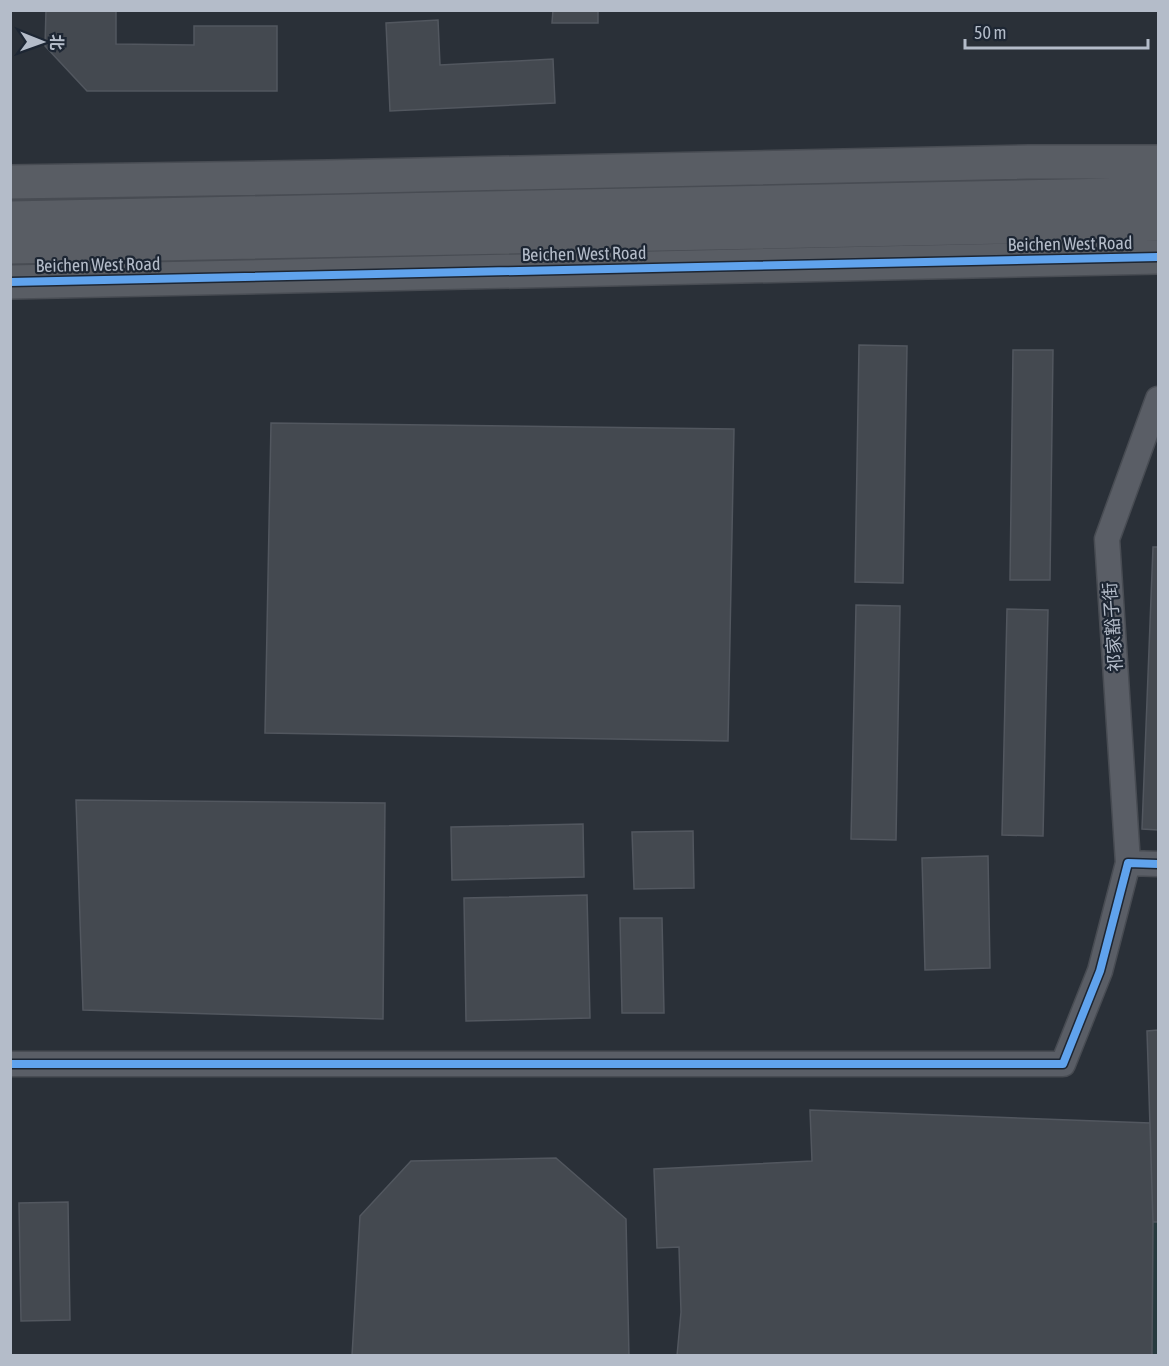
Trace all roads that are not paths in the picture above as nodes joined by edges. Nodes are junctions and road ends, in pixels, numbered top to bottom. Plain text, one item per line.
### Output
1 (1158, 162) edge
2 (328, 177) junction
3 (10, 182) edge
4 (1158, 194) edge
5 (328, 211) junction
6 (10, 218) edge
7 (1158, 224) edge
8 (10, 247) edge
9 (1158, 257) edge
10 (10, 282) edge
11 (1158, 399) edge
12 (1128, 863) junction
13 (1158, 864) edge
14 (10, 1064) edge

1 - 2 main road
2 - 3 main road
2 - 5 main road
4 - 5 main road
5 - 6 main road
7 - 8 main road, Beichen West Road
9 - 10 main road, Beichen West Road
11 - 12 street, 祁家豁子街
12 - 13 street
12 - 14 street, 祁家豁子街

